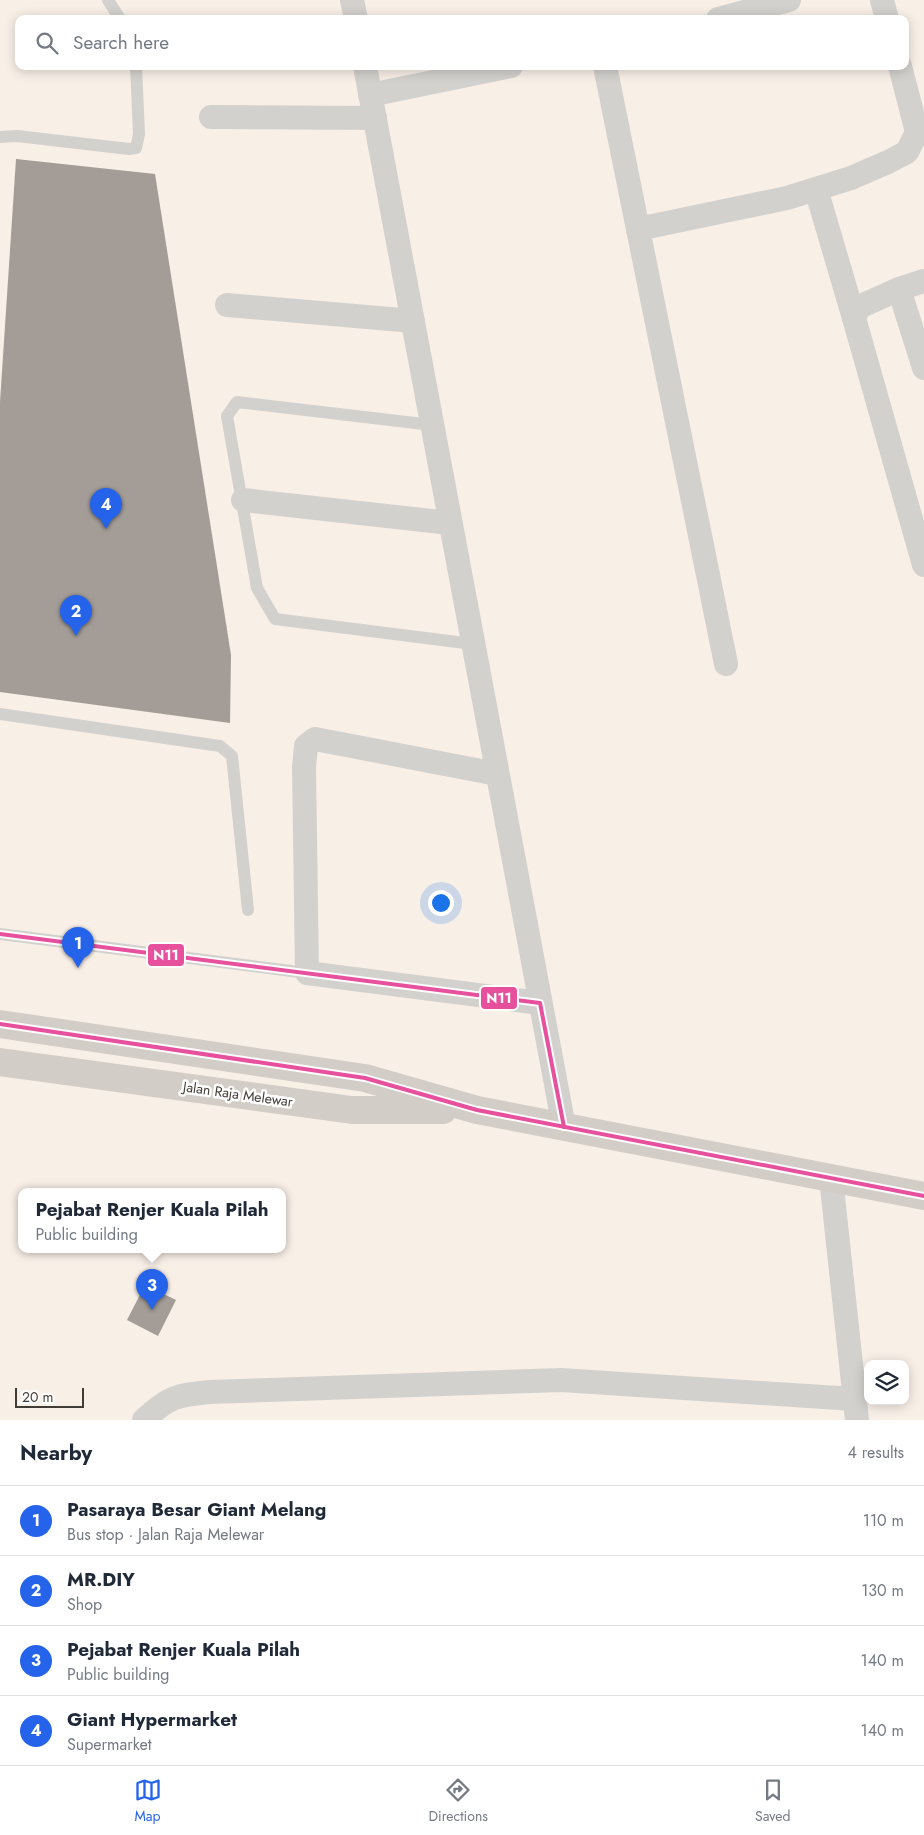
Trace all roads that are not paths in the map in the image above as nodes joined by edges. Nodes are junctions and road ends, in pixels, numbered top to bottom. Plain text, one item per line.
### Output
1 (108, 0) edge
2 (352, 0) edge
3 (789, 0) edge
4 (882, 0) edge
5 (117, 15) edge
6 (355, 15) edge
7 (733, 15) edge
8 (886, 15) edge
9 (136, 70) edge
10 (366, 70) edge
11 (497, 70) edge
12 (606, 70) edge
13 (901, 70) edge
14 (372, 107) junction
15 (211, 117) dead end
16 (0, 137) edge
17 (816, 189) junction
18 (638, 229) junction
19 (924, 281) edge
20 (899, 289) junction
21 (227, 305) dead end
22 (854, 318) junction
23 (413, 321) junction
24 (924, 368) edge
25 (432, 424) junction
26 (243, 500) junction
27 (450, 523) junction
28 (924, 565) edge
29 (473, 644) junction
30 (726, 664) dead end
31 (0, 714) edge
32 (497, 774) junction
33 (248, 910) dead end
34 (0, 934) edge
35 (306, 973) junction
36 (540, 1003) junction
37 (0, 1024) edge
38 (0, 1062) edge
39 (477, 1110) junction
40 (564, 1127) junction
41 (830, 1178) junction
42 (924, 1196) edge
43 (856, 1410) edge
44 (144, 1420) edge

1 - 5 lane
2 - 6 street
3 - 7 street
4 - 8 street
9 - 16 lane
10 - 14 street
11 - 14 street
12 - 18 street
13 - 17 street
14 - 15 street
14 - 23 street
17 - 18 street
17 - 22 street
18 - 30 street
19 - 20 street
20 - 22 street
20 - 24 street
21 - 23 street
22 - 28 street
23 - 25 street
25 - 26 lane
25 - 27 street
26 - 27 street
26 - 29 lane
27 - 29 street
29 - 32 street
31 - 33 lane
32 - 35 street
32 - 36 street
34 - 35 lane
35 - 36 street
36 - 40 street
37 - 39 highway, Jalan Raja Melewar
38 - 39 highway, Jalan Raja Melewar
39 - 40 highway, Jalan Raja Melewar
40 - 41 highway, Jalan Raja Melewar
41 - 42 highway, Jalan Raja Melewar
41 - 43 street
43 - 44 street

